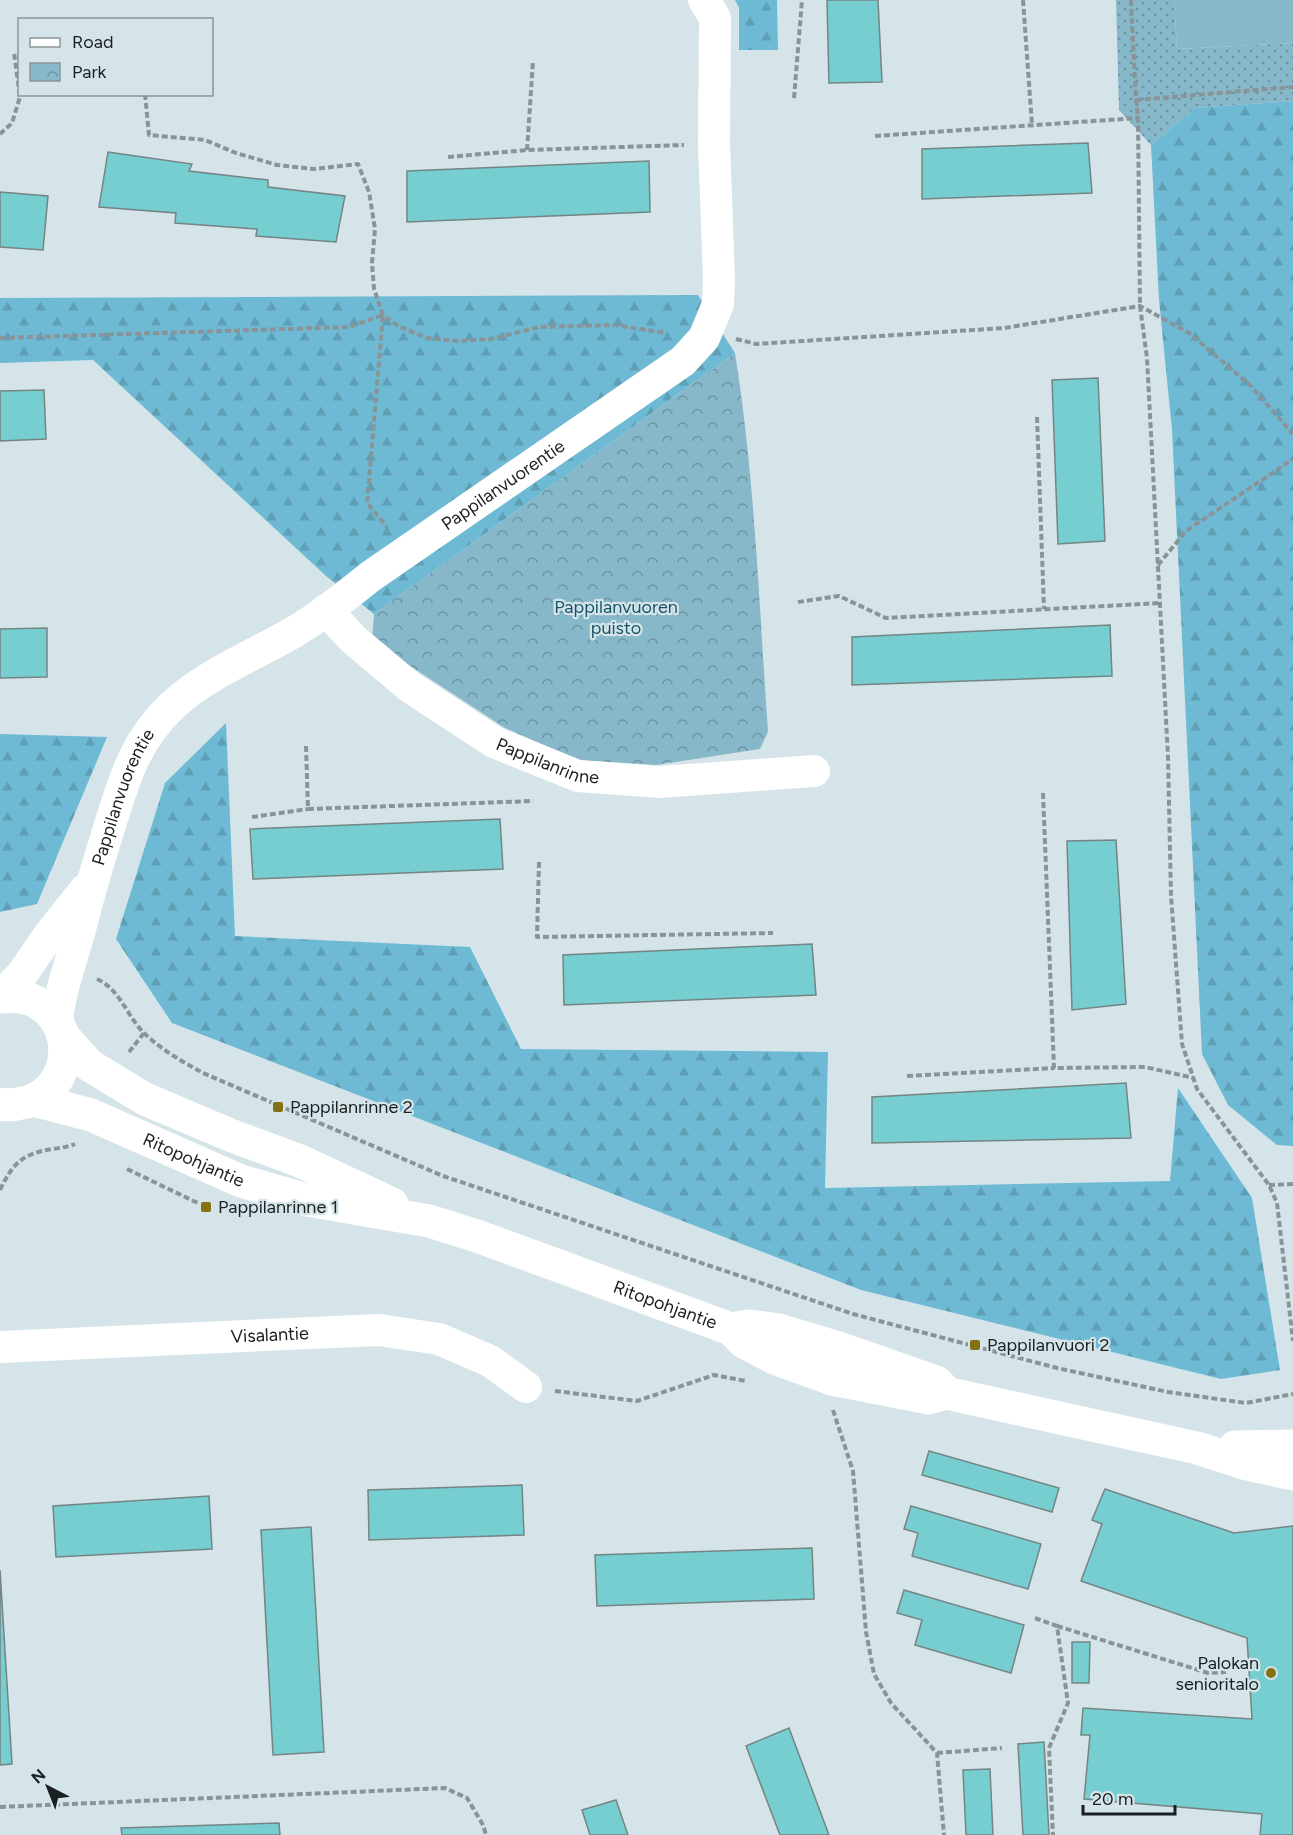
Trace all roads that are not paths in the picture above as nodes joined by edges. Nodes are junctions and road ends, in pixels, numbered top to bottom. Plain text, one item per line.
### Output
1 (704, 0) edge
2 (326, 610) junction
3 (814, 771) dead end
4 (92, 882) junction
5 (0, 997) edge
6 (60, 1028) junction
7 (13, 1108) edge
8 (429, 1221) junction
9 (0, 1347) edge
10 (526, 1387) road end
11 (1293, 1446) edge
12 (1197, 1448) junction
13 (1293, 1474) edge

1 - 2 street, Pappilanvuorentie
2 - 3 street, Pappilanrinne
2 - 4 street, Pappilanvuorentie
4 - 5 street, Pappilanvuorentie
4 - 6 street, Pappilanvuorentie
5 - 6 main road, Ritopohjantie
6 - 7 main road
6 - 8 main road, Ritopohjantie
7 - 8 main road, Ritopohjantie
8 - 12 main road, Ritopohjantie
9 - 10 street, Visalantie
11 - 12 main road, Ritopohjantie
12 - 13 main road, Ritopohjantie

